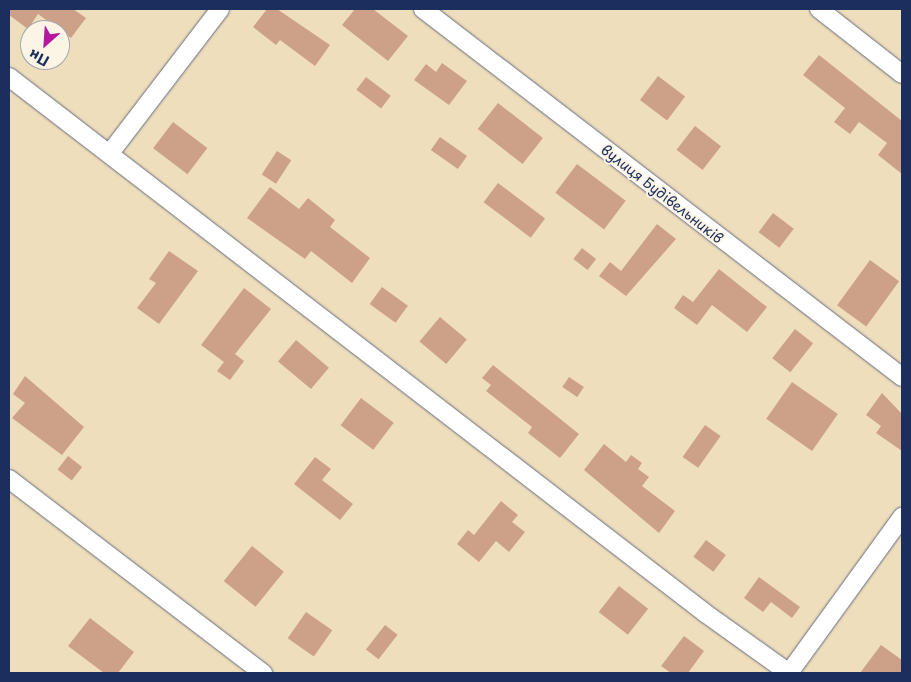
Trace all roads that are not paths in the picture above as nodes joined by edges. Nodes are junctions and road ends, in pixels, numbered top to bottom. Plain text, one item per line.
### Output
1 (220, 9) edge
2 (423, 9) edge
3 (818, 9) edge
4 (902, 74) edge
5 (9, 76) edge
6 (110, 153) junction
7 (902, 378) edge
8 (9, 478) edge
9 (902, 517) edge
10 (263, 673) edge
11 (789, 673) edge

1 - 6 street
2 - 7 street, вулиця Будівельників
3 - 4 street
5 - 6 street
6 - 11 street
8 - 10 street
9 - 11 street

